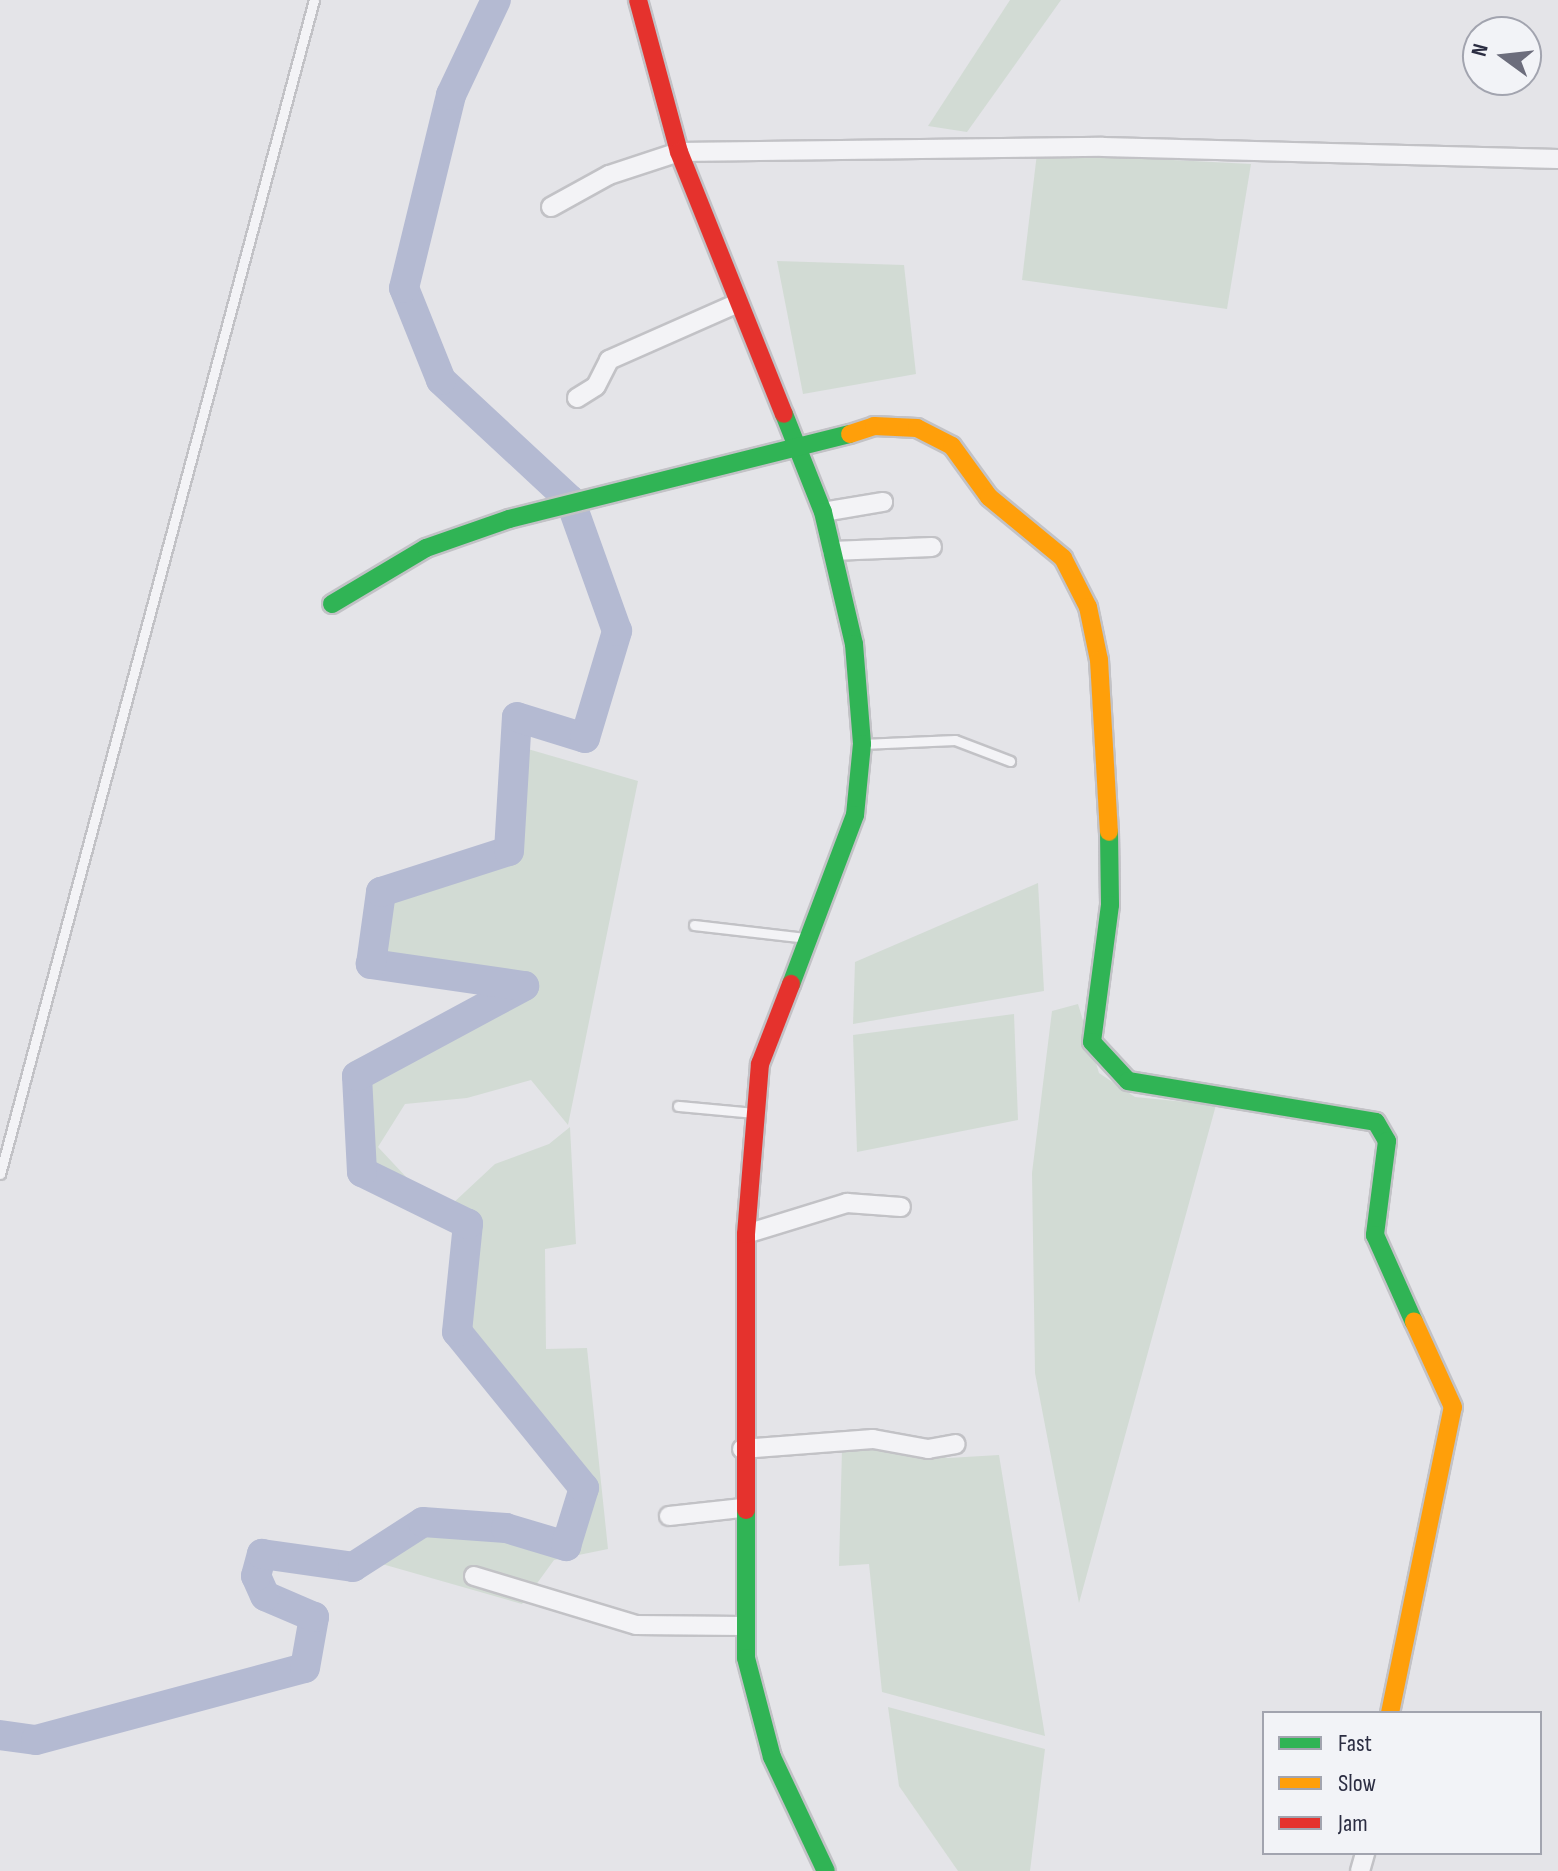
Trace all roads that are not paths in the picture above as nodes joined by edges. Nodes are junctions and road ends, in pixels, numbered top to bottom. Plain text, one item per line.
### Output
1 (314, 0) edge
2 (638, 0) edge
3 (679, 152) junction
4 (1558, 159) edge
5 (551, 207) dead end
6 (738, 303) junction
7 (577, 398) dead end
8 (797, 452) junction
9 (883, 502) dead end
10 (823, 512) junction
11 (932, 547) dead end
12 (832, 551) junction
13 (332, 604) dead end
14 (862, 744) junction
15 (1010, 761) dead end
16 (694, 925) dead end
17 (811, 938) junction
18 (678, 1106) dead end
19 (753, 1113) junction
20 (0, 1174) edge
21 (901, 1207) dead end
22 (746, 1234) junction
23 (956, 1444) dead end
24 (742, 1449) junction
25 (741, 1508) junction
26 (669, 1516) dead end
27 (474, 1576) dead end
28 (742, 1626) junction
29 (1390, 1711) edge
30 (826, 1871) edge

1 - 20 lane
2 - 3 street
3 - 4 street
3 - 5 street
3 - 6 street
6 - 7 street
6 - 8 street
8 - 10 street
8 - 13 street
8 - 29 street
9 - 10 street
10 - 12 street
11 - 12 street
12 - 14 street
14 - 15 lane
14 - 17 street
16 - 17 lane
17 - 19 street
18 - 19 lane
19 - 22 street
21 - 22 street
22 - 24 street
23 - 24 street
24 - 25 street
25 - 26 street
25 - 28 street
27 - 28 street
28 - 30 street

